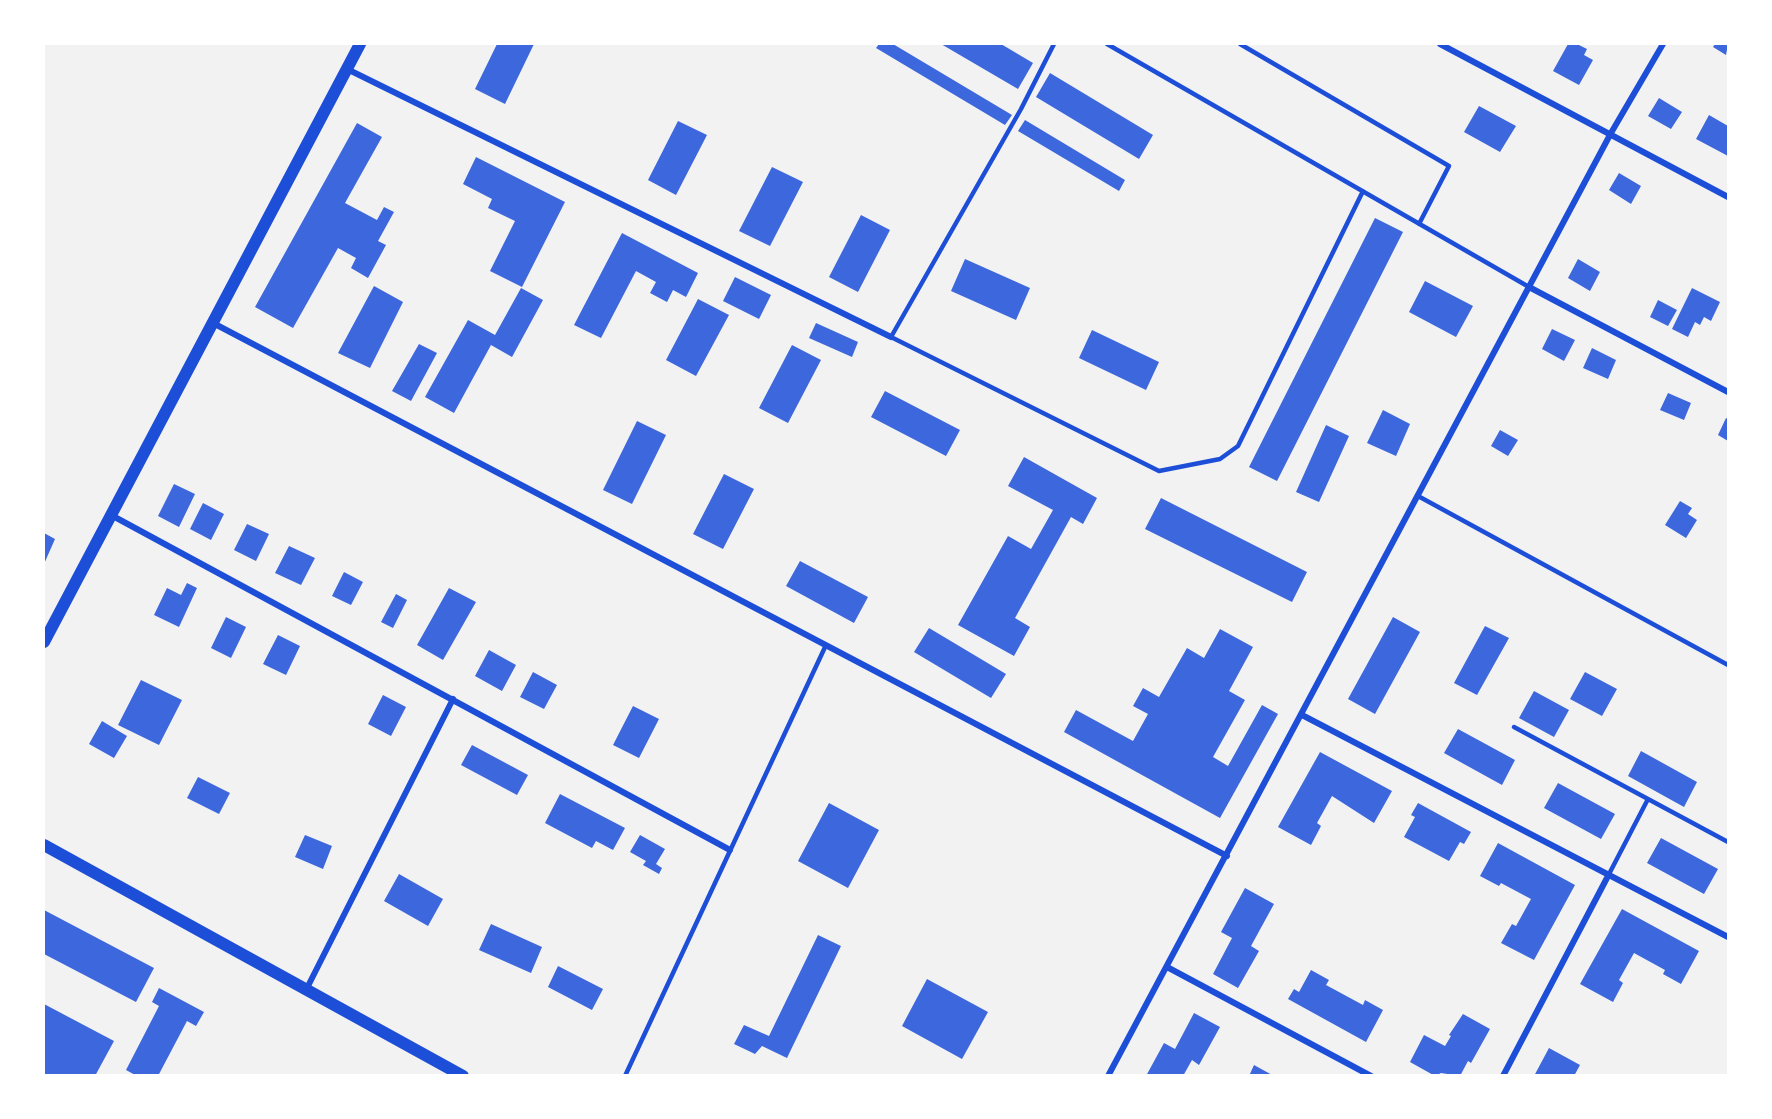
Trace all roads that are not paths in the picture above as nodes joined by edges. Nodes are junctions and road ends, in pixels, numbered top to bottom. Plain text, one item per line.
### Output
1 (360, 44) edge
2 (1054, 44) edge
3 (1107, 44) edge
4 (1240, 44) edge
5 (1440, 44) edge
6 (1663, 44) edge
7 (347, 69) junction
8 (1611, 133) junction
9 (1363, 191) junction
10 (1728, 197) edge
11 (1419, 224) junction
12 (1529, 287) junction
13 (213, 322) junction
14 (891, 337) junction
15 (1728, 392) edge
16 (1418, 496) junction
17 (111, 515) junction
18 (44, 642) edge
19 (826, 645) junction
20 (1728, 665) edge
21 (453, 699) junction
22 (1302, 715) junction
23 (1514, 727) dead end
24 (1648, 799) junction
25 (1728, 842) edge
26 (44, 845) edge
27 (730, 850) junction
28 (1227, 856) junction
29 (1608, 876) junction
30 (1728, 937) edge
31 (1167, 967) junction
32 (306, 990) junction
33 (463, 1076) edge
34 (625, 1076) edge
35 (1108, 1076) edge
36 (1371, 1076) edge
37 (1503, 1076) edge

1 - 7 main road
2 - 14 lane
3 - 9 lane
4 - 11 lane
5 - 8 street
6 - 8 street
7 - 13 main road
7 - 14 street
8 - 10 street
8 - 12 street
9 - 11 lane
9 - 14 lane
11 - 12 lane
12 - 15 street
12 - 16 street
13 - 17 main road
13 - 19 street
16 - 20 lane
16 - 22 street
17 - 18 main road
17 - 21 street
19 - 27 lane
19 - 28 street
21 - 27 street
21 - 32 street
22 - 28 street
22 - 29 street
23 - 24 lane
24 - 25 lane
24 - 29 lane
26 - 32 main road
27 - 34 lane
28 - 31 street
29 - 30 street
29 - 37 street
31 - 35 street
31 - 36 street
32 - 33 main road

